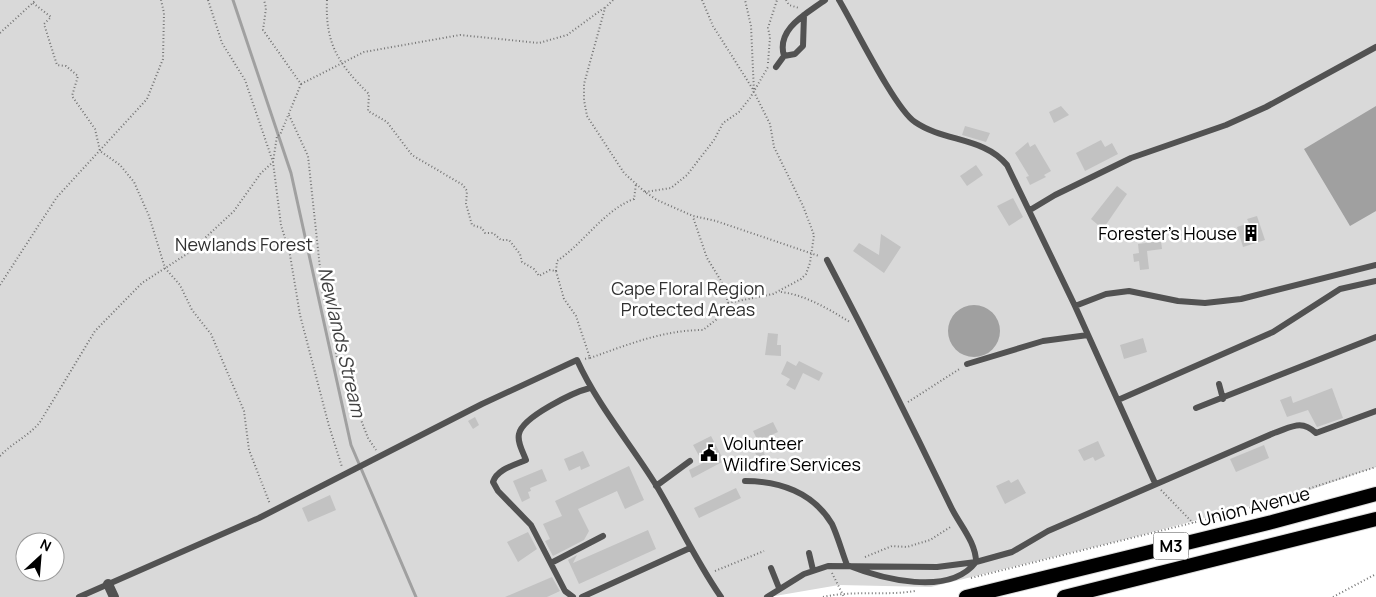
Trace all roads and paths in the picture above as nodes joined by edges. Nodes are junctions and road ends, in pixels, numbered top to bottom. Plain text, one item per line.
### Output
1 (36, 0) edge
2 (161, 0) edge
3 (208, 0) edge
4 (264, 0) edge
5 (327, 0) edge
6 (613, 0) edge
7 (702, 0) edge
8 (745, 0) edge
9 (777, 0) edge
10 (786, 0) edge
11 (825, 0) edge
12 (839, 0) edge
13 (33, 3) junction
14 (605, 8) junction
15 (804, 8) dead end
16 (804, 15) junction
17 (0, 33) edge
18 (1376, 47) edge
19 (784, 56) junction
20 (342, 63) junction
21 (776, 66) dead end
22 (301, 84) junction
23 (754, 92) junction
24 (290, 115) junction
25 (100, 151) junction
26 (272, 162) junction
27 (636, 184) junction
28 (645, 192) junction
29 (1030, 210) junction
30 (693, 216) junction
31 (812, 253) junction
32 (828, 260) joint
33 (1376, 265) edge
34 (165, 268) junction
35 (556, 271) junction
36 (1376, 281) edge
37 (0, 285) edge
38 (779, 292) junction
39 (728, 303) junction
40 (1075, 306) junction
41 (863, 330) junction
42 (1088, 335) junction
43 (1376, 338) edge
44 (590, 358) junction
45 (577, 360) junction
46 (967, 364) joint
47 (1219, 384) dead end
48 (590, 388) junction
49 (1223, 399) junction
50 (1118, 400) junction
51 (902, 406) junction
52 (1196, 408) dead end
53 (1376, 411) edge
54 (0, 456) edge
55 (379, 456) junction
56 (690, 461) dead end
57 (1376, 467) edge
58 (348, 472) junction
59 (745, 481) dead end
60 (1155, 483) junction
61 (656, 486) junction
62 (1376, 494) edge
63 (273, 511) junction
64 (1376, 519) edge
65 (957, 520) junction
66 (1193, 523) junction
67 (603, 536) dead end
68 (690, 548) junction
69 (764, 551) dead end
70 (809, 553) dead end
71 (865, 557) dead end
72 (976, 562) junction
73 (550, 563) junction
74 (847, 565) junction
75 (771, 568) dead end
76 (813, 570) junction
77 (1376, 574) edge
78 (706, 575) junction
79 (969, 578) dead end
80 (108, 584) junction
81 (779, 588) junction
82 (922, 590) dead end
83 (842, 592) junction
84 (79, 597) edge
85 (114, 597) edge
86 (573, 597) edge
87 (582, 597) edge
88 (721, 597) edge
89 (767, 597) edge
90 (823, 597) edge
91 (844, 597) edge
92 (966, 597) edge
93 (1064, 597) edge
94 (1334, 597) edge

1 - 13 path
2 - 25 path
3 - 26 path
4 - 22 path
5 - 20 path
6 - 14 path
7 - 23 path
8 - 23 path
9 - 23 path
10 - 15 path
11 - 16 lane
12 - 29 lane
13 - 17 path
13 - 25 path
14 - 20 path
14 - 27 path
16 - 19 lane
16 - 19 lane
18 - 29 lane
19 - 21 lane
20 - 22 path
20 - 35 path
22 - 24 path
23 - 28 path
23 - 31 path
24 - 26 path
24 - 55 path
25 - 34 path
25 - 37 path
26 - 34 path
26 - 58 path
27 - 28 path
27 - 35 path
28 - 30 path
29 - 40 lane
30 - 31 path
30 - 39 path
31 - 32 path
31 - 38 path
32 - 41 lane
33 - 40 lane
34 - 54 path
34 - 63 path
35 - 44 path
36 - 50 lane
38 - 39 path
38 - 41 path
39 - 44 path
40 - 42 lane
41 - 51 lane
42 - 46 lane
42 - 50 lane
43 - 49 lane
44 - 45 path
45 - 48 lane
45 - 55 lane
46 - 51 path
47 - 49 lane
48 - 61 lane
48 - 73 lane
49 - 52 lane
50 - 60 lane
51 - 65 lane
53 - 60 lane
55 - 58 lane
56 - 61 lane
57 - 66 path
58 - 63 lane
59 - 74 lane
60 - 66 path
60 - 72 lane
61 - 68 lane
62 - 92 highway, Union Avenue / M3
63 - 80 lane
64 - 93 highway, M3
65 - 71 path
65 - 72 lane
66 - 79 path
67 - 73 lane
68 - 78 lane
68 - 87 lane
69 - 78 path
70 - 76 lane
72 - 74 lane
72 - 74 lane
73 - 86 lane
74 - 76 lane
75 - 81 lane
76 - 81 lane
77 - 94 path
78 - 88 lane
80 - 84 lane
80 - 85 street
81 - 89 lane
82 - 83 path
83 - 90 path
83 - 91 path

